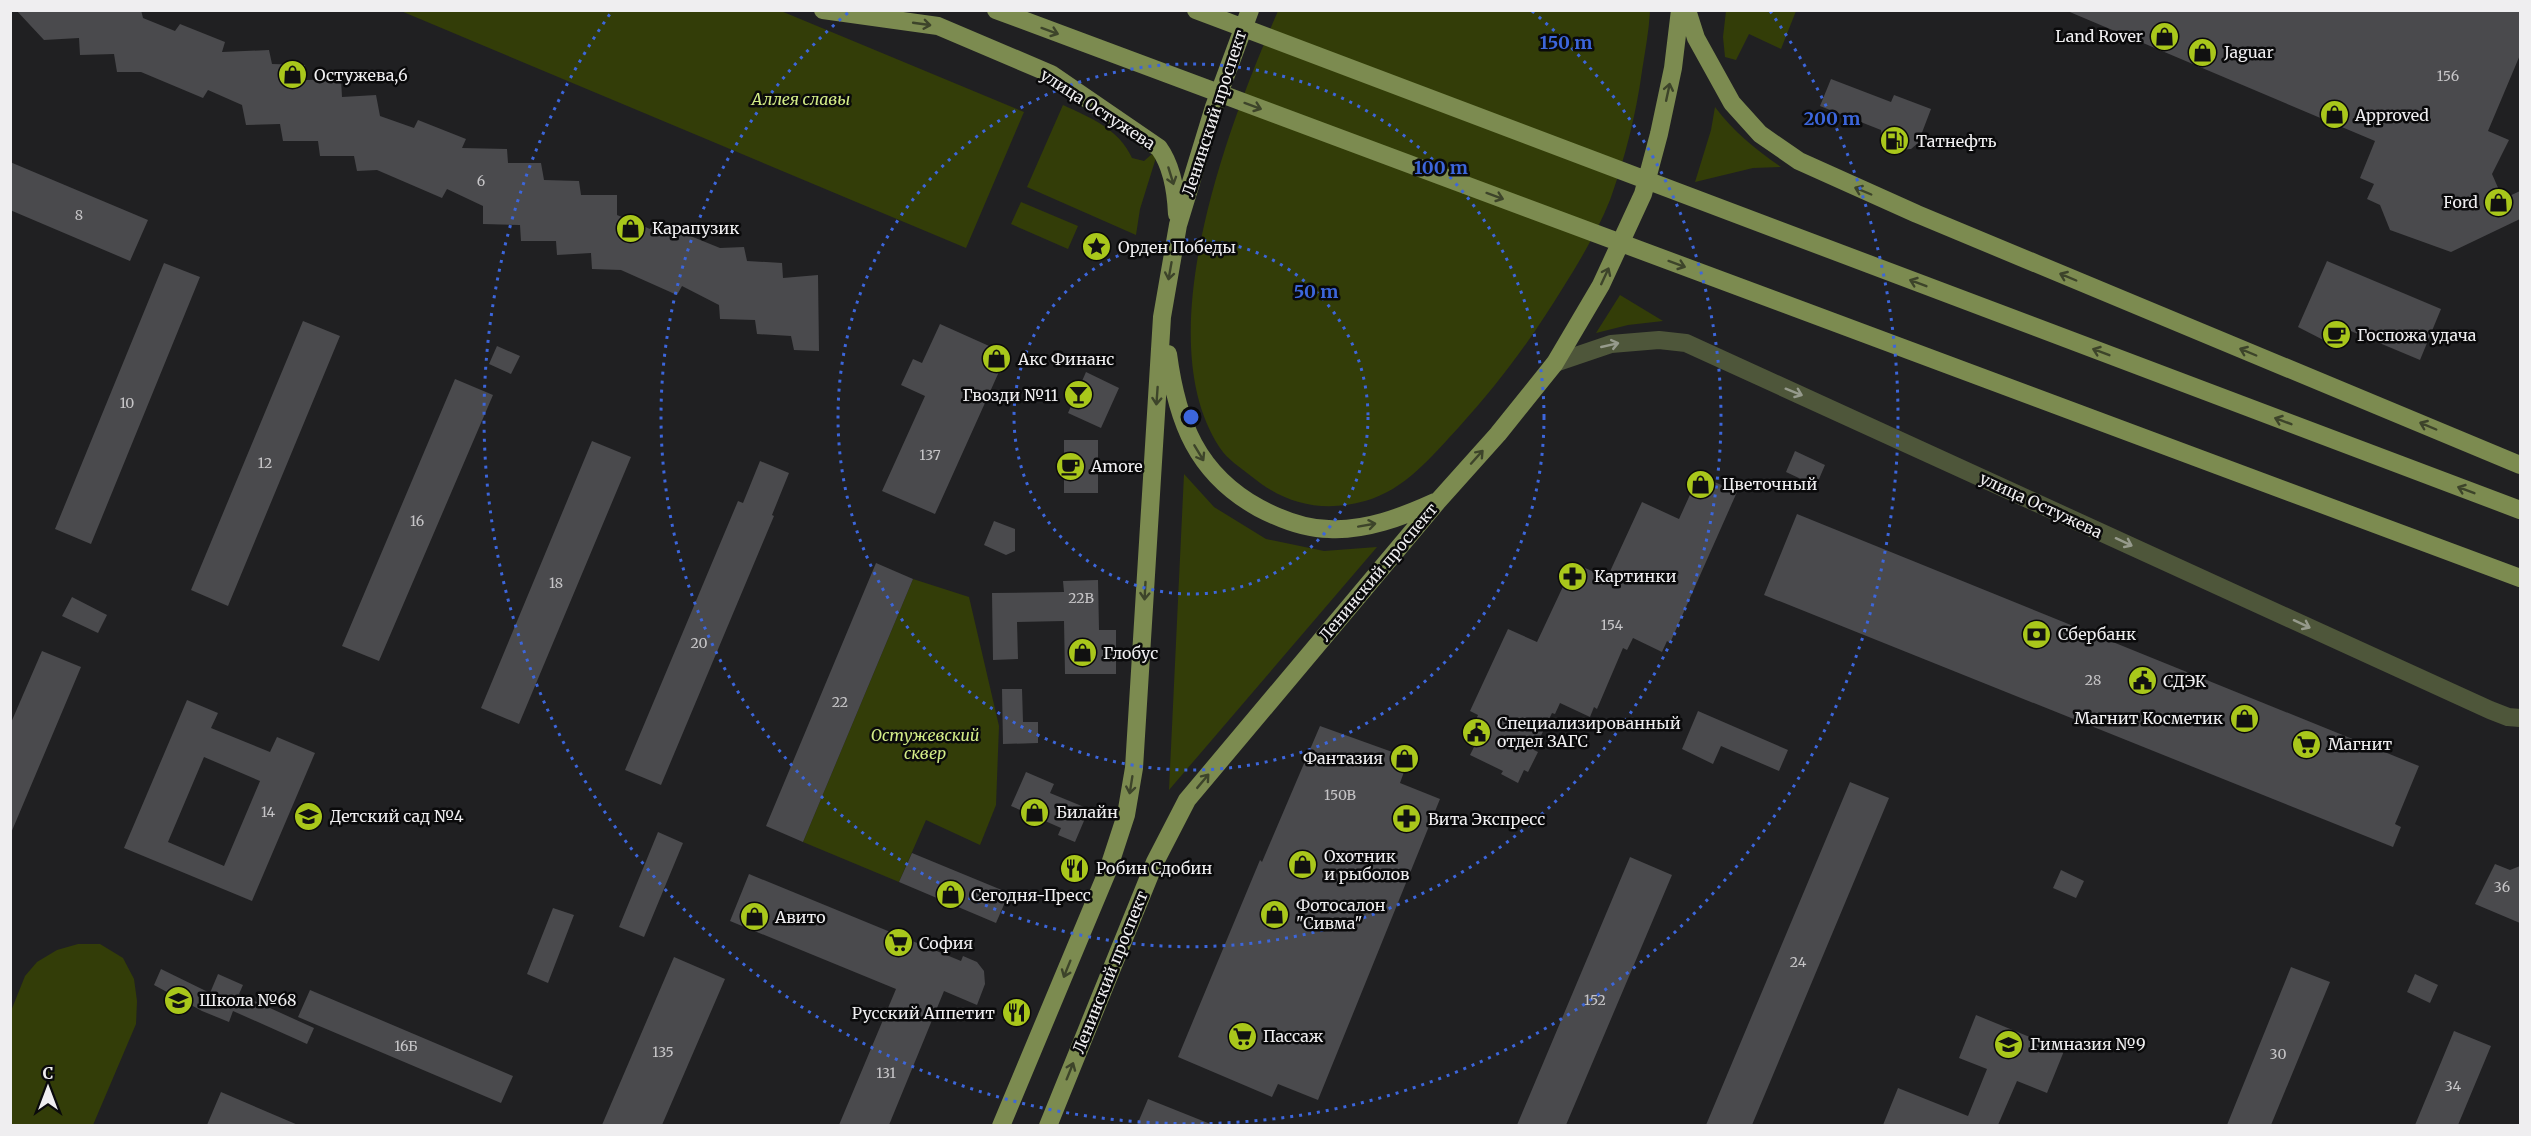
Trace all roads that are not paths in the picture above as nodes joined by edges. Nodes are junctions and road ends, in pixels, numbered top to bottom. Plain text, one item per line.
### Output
1 (823, 10) edge
2 (996, 10) edge
3 (1196, 10) edge
4 (1250, 10) edge
5 (1680, 10) edge
6 (1687, 10) edge
7 (1178, 225) junction
8 (1162, 317) junction
9 (1554, 363) junction
10 (2520, 465) edge
11 (1438, 501) junction
12 (2520, 510) edge
13 (2520, 578) edge
14 (2516, 719) edge
15 (1001, 1125) edge
16 (1048, 1125) edge

1 -> 7 main road, улица Остужева
2 -> 13 main road
12 -> 3 main road
4 - 7 main road, Ленинский проспект
9 -> 5 main road, Ленинский проспект
10 -> 6 main road
7 -> 8 main road, Ленинский проспект
8 -> 11 main road
8 -> 15 main road, Ленинский проспект
11 -> 9 main road, Ленинский проспект
9 -> 14 street, улица Остужева
16 -> 11 main road, Ленинский проспект

